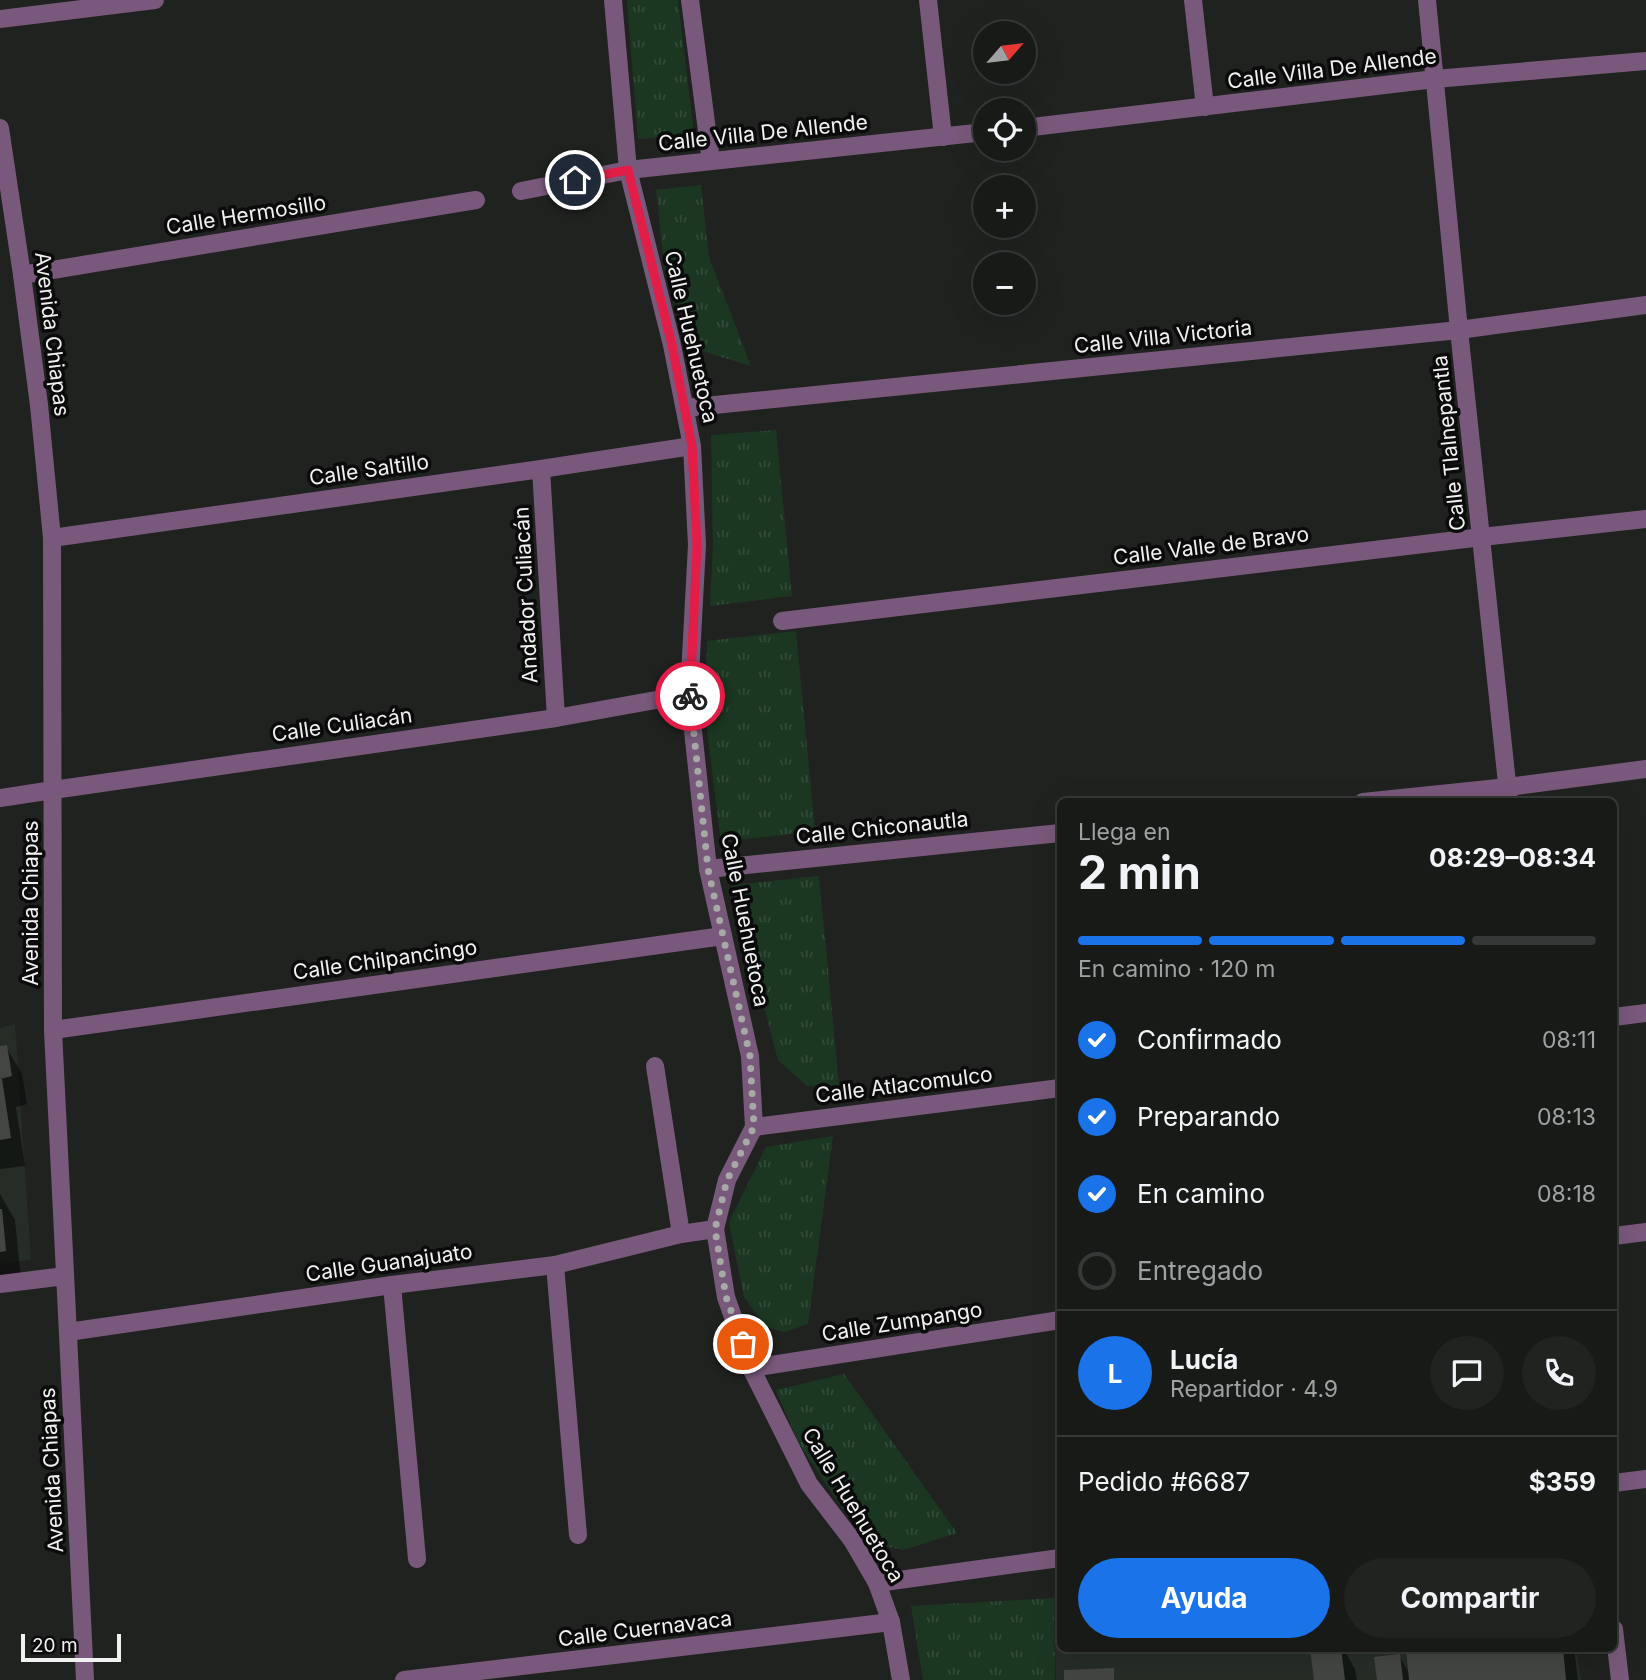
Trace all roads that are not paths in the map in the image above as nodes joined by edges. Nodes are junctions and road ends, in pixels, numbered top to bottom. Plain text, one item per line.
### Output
1 (155, 0) edge
2 (613, 0) edge
3 (690, 0) edge
4 (928, 0) edge
5 (1193, 0) edge
6 (1427, 0) edge
7 (0, 19) edge
8 (1646, 61) edge
9 (1435, 79) junction
10 (1206, 107) junction
11 (1036, 127) edge
12 (0, 128) edge
13 (973, 133) edge
14 (943, 137) junction
15 (711, 161) junction
16 (628, 170) junction
17 (521, 191) dead end
18 (476, 200) dead end
19 (22, 275) junction
20 (1646, 304) edge
21 (1459, 330) junction
22 (685, 408) junction
23 (692, 446) junction
24 (541, 469) junction
25 (1646, 519) edge
26 (1482, 537) junction
27 (52, 538) junction
28 (782, 621) dead end
29 (689, 694) junction
30 (556, 718) junction
31 (1646, 769) edge
32 (53, 790) junction
33 (1508, 794) edge
34 (0, 798) edge
35 (1436, 798) edge
36 (1057, 833) edge
37 (708, 869) junction
38 (723, 936) junction
39 (1646, 1013) edge
40 (1617, 1017) edge
41 (53, 1030) junction
42 (655, 1066) dead end
43 (1057, 1088) edge
44 (754, 1127) junction
45 (715, 1229) junction
46 (1646, 1232) edge
47 (681, 1234) junction
48 (1617, 1236) edge
49 (555, 1265) junction
50 (65, 1276) junction
51 (0, 1284) edge
52 (392, 1285) junction
53 (1057, 1320) edge
54 (68, 1332) junction
55 (751, 1368) junction
56 (1646, 1479) edge
57 (1617, 1483) edge
58 (578, 1535) dead end
59 (1057, 1558) edge
60 (417, 1559) dead end
61 (877, 1583) junction
62 (891, 1622) junction
63 (1617, 1652) edge
64 (85, 1680) edge
65 (404, 1680) edge
66 (901, 1680) edge
67 (1620, 1680) edge

1 - 7 street
2 - 16 street, Calle Huehuetoca
3 - 15 street
4 - 14 street
5 - 10 street
6 - 9 street, Calle Tlalnepantla
8 - 9 street, Calle Villa De Allende
9 - 10 street, Calle Villa De Allende
9 - 21 street, Calle Tlalnepantla
10 - 11 street, Calle Villa De Allende
12 - 19 street, Avenida Chiapas
13 - 14 street, Calle Villa De Allende
14 - 15 street, Calle Villa De Allende
15 - 16 street, Calle Villa De Allende
16 - 17 street
16 - 22 street, Calle Huehuetoca
18 - 19 street, Calle Hermosillo
19 - 27 street, Avenida Chiapas
20 - 21 street, Calle Villa Victoria
21 - 22 street, Calle Villa Victoria
21 - 26 street, Calle Tlalnepantla
22 - 23 street, Calle Huehuetoca
23 - 24 street, Calle Saltillo
23 - 29 street, Calle Huehuetoca
24 - 27 street, Calle Saltillo
24 - 30 street, Andador Culiacán
25 - 26 street, Calle Valle de Bravo
26 - 28 street, Calle Valle de Bravo
26 - 33 street, Calle Tlalnepantla
27 - 32 street, Avenida Chiapas
29 - 30 street, Calle Culiacán
29 - 37 street, Calle Huehuetoca
30 - 32 street, Calle Culiacán
31 - 33 street
32 - 34 street, Calle Culiacán
32 - 41 street, Avenida Chiapas
33 - 35 street
36 - 37 street, Calle Chiconautla
37 - 38 street, Calle Huehuetoca
38 - 41 street, Calle Chilpancingo
38 - 44 street, Calle Huehuetoca
39 - 40 street
41 - 50 street, Avenida Chiapas
42 - 47 street
43 - 44 street, Calle Atlacomulco
44 - 45 street, Calle Huehuetoca
45 - 47 street, Calle Guanajuato
45 - 55 street, Calle Huehuetoca
46 - 48 street
47 - 49 street, Calle Guanajuato
49 - 52 street, Calle Guanajuato
49 - 58 street
50 - 51 street
50 - 54 street, Avenida Chiapas
52 - 54 street, Calle Guanajuato
52 - 60 street
53 - 55 street, Calle Zumpango
54 - 64 street, Avenida Chiapas
55 - 61 street, Calle Huehuetoca
56 - 57 street
59 - 61 street
61 - 62 street, Calle Huehuetoca
62 - 65 street, Calle Cuernavaca
62 - 66 street, Calle Huehuetoca
63 - 67 street

